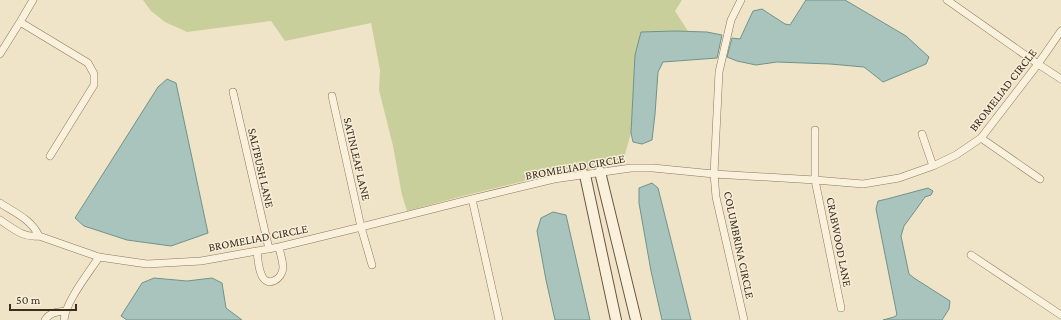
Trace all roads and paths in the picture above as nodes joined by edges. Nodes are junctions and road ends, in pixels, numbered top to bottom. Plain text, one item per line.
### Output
1 (33, 0) edge
2 (741, 0) edge
3 (947, 0) edge
4 (20, 22) junction
5 (1061, 31) edge
6 (0, 54) edge
7 (1038, 64) junction
8 (1061, 79) edge
9 (233, 92) dead end
10 (332, 96) dead end
11 (815, 130) dead end
12 (922, 134) dead end
13 (981, 138) junction
14 (50, 156) dead end
15 (933, 166) junction
16 (600, 172) junction
17 (714, 174) junction
18 (585, 175) junction
19 (1040, 179) dead end
20 (815, 180) junction
21 (472, 199) junction
22 (0, 203) edge
23 (0, 220) edge
24 (361, 227) junction
25 (39, 236) junction
26 (279, 246) junction
27 (269, 249) junction
28 (257, 251) junction
29 (971, 254) dead end
30 (99, 257) junction
31 (372, 265) dead end
32 (841, 308) dead end
33 (66, 310) junction
34 (1061, 315) edge
35 (46, 320) edge
36 (64, 320) edge
37 (499, 320) edge
38 (616, 320) edge
39 (636, 320) edge
40 (744, 320) edge

1 - 4 street
2 - 17 street, COLUMBRINA CIRCLE
3 - 7 street
4 - 6 street
4 - 14 street
5 - 7 street, BROMELIAD CIRCLE
7 - 8 street
7 - 13 street, BROMELIAD CIRCLE
9 - 27 street, SALTBUSH LANE
10 - 24 street, SATINLEAF LANE
11 - 20 street, CRABWOOD LANE
12 - 15 street
13 - 15 street, BROMELIAD CIRCLE
13 - 19 street
15 - 20 street, BROMELIAD CIRCLE
16 - 17 street, BROMELIAD CIRCLE
16 - 18 street, BROMELIAD CIRCLE
16 - 39 street
17 - 20 street, BROMELIAD CIRCLE
17 - 40 street, COLUMBRINA CIRCLE
18 - 21 street, BROMELIAD CIRCLE
18 - 38 street
20 - 32 street, CRABWOOD LANE
21 - 24 street, BROMELIAD CIRCLE
21 - 37 street
22 - 25 street
23 - 25 street, BROMELIAD CIRCLE
24 - 26 street, BROMELIAD CIRCLE
24 - 31 street, SATINLEAF LANE
25 - 30 street, BROMELIAD CIRCLE
26 - 27 street, BROMELIAD CIRCLE
26 - 28 street
27 - 28 street, BROMELIAD CIRCLE
28 - 30 street, BROMELIAD CIRCLE
29 - 34 street
30 - 33 street
33 - 35 street
33 - 36 street

